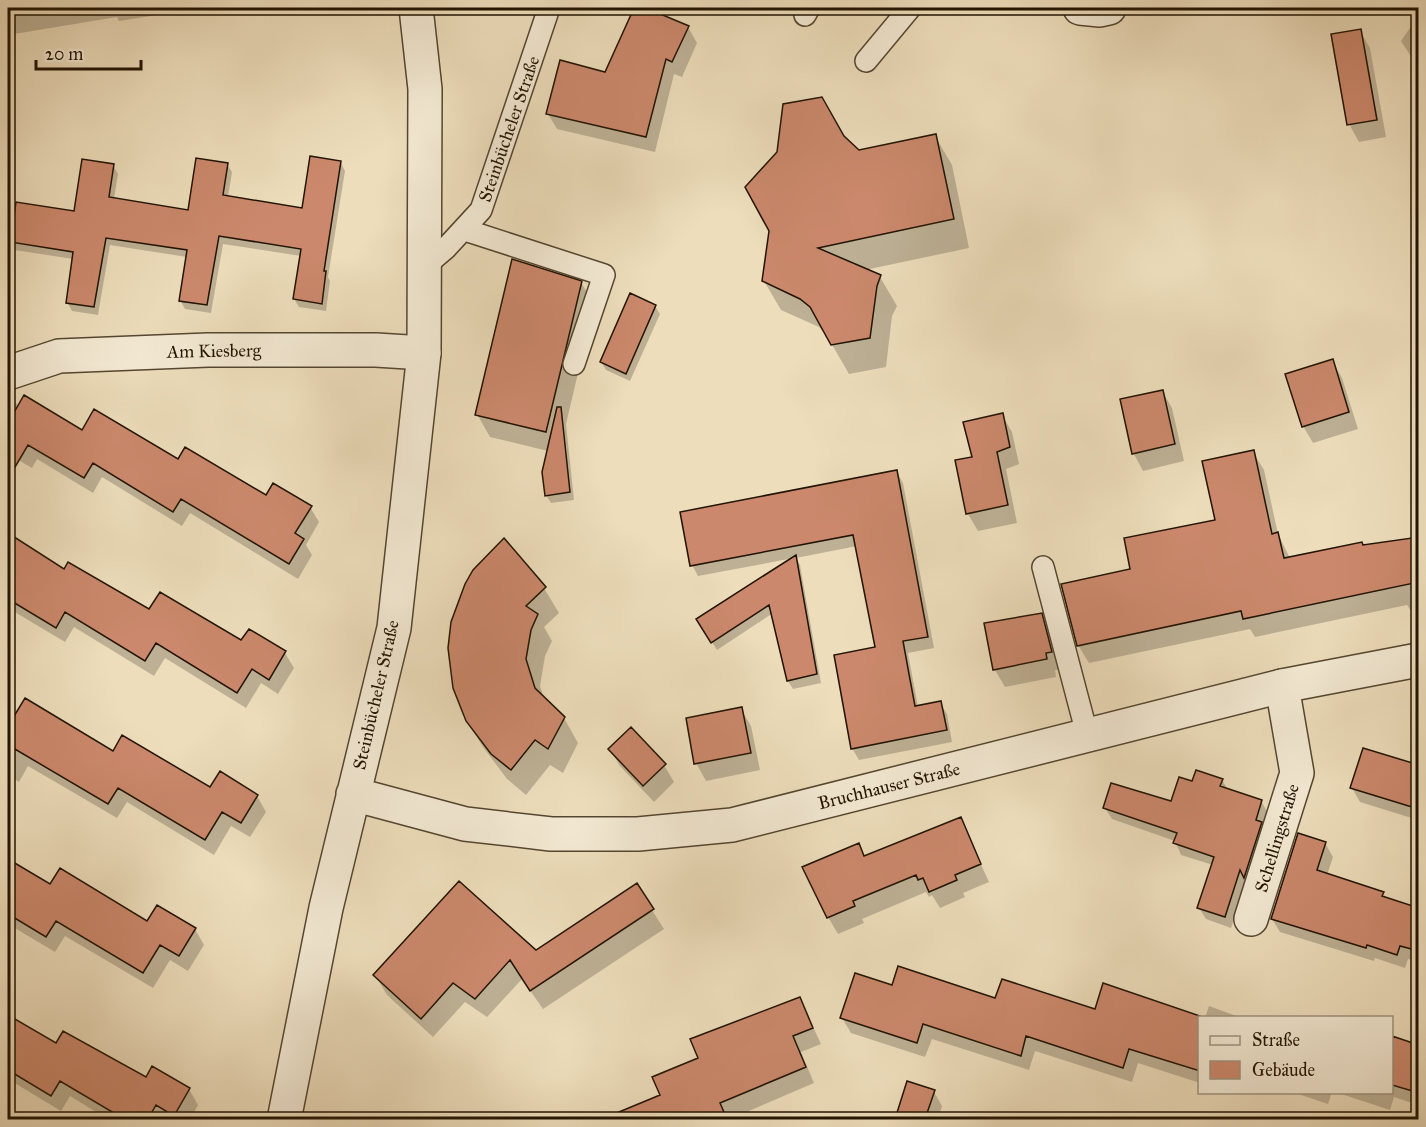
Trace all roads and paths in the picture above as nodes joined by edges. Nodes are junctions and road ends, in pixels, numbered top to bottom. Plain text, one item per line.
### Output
1 (416, 8) edge
2 (549, 8) edge
3 (910, 8) edge
4 (1080, 8) edge
5 (1108, 8) edge
6 (866, 60) dead end
7 (465, 230) junction
8 (426, 264) junction
9 (424, 353) junction
10 (573, 364) dead end
11 (8, 373) edge
12 (1043, 567) dead end
13 (1419, 660) edge
14 (1282, 686) junction
15 (1087, 734) junction
16 (353, 794) junction
17 (1251, 919) dead end
18 (284, 1119) edge

1 - 8 street, Steinbücheler Straße
2 - 7 lane, Steinbücheler Straße
3 - 6 lane
4 - 5 street
7 - 8 lane, Steinbücheler Straße
7 - 10 lane
8 - 9 street, Steinbücheler Straße
9 - 11 street, Am Kiesberg
9 - 16 street, Steinbücheler Straße
12 - 15 lane
13 - 14 street, Bruchhauser Straße
14 - 15 street, Bruchhauser Straße
14 - 17 street, Schellingstraße
15 - 16 street, Bruchhauser Straße
16 - 18 street, Steinbücheler Straße

